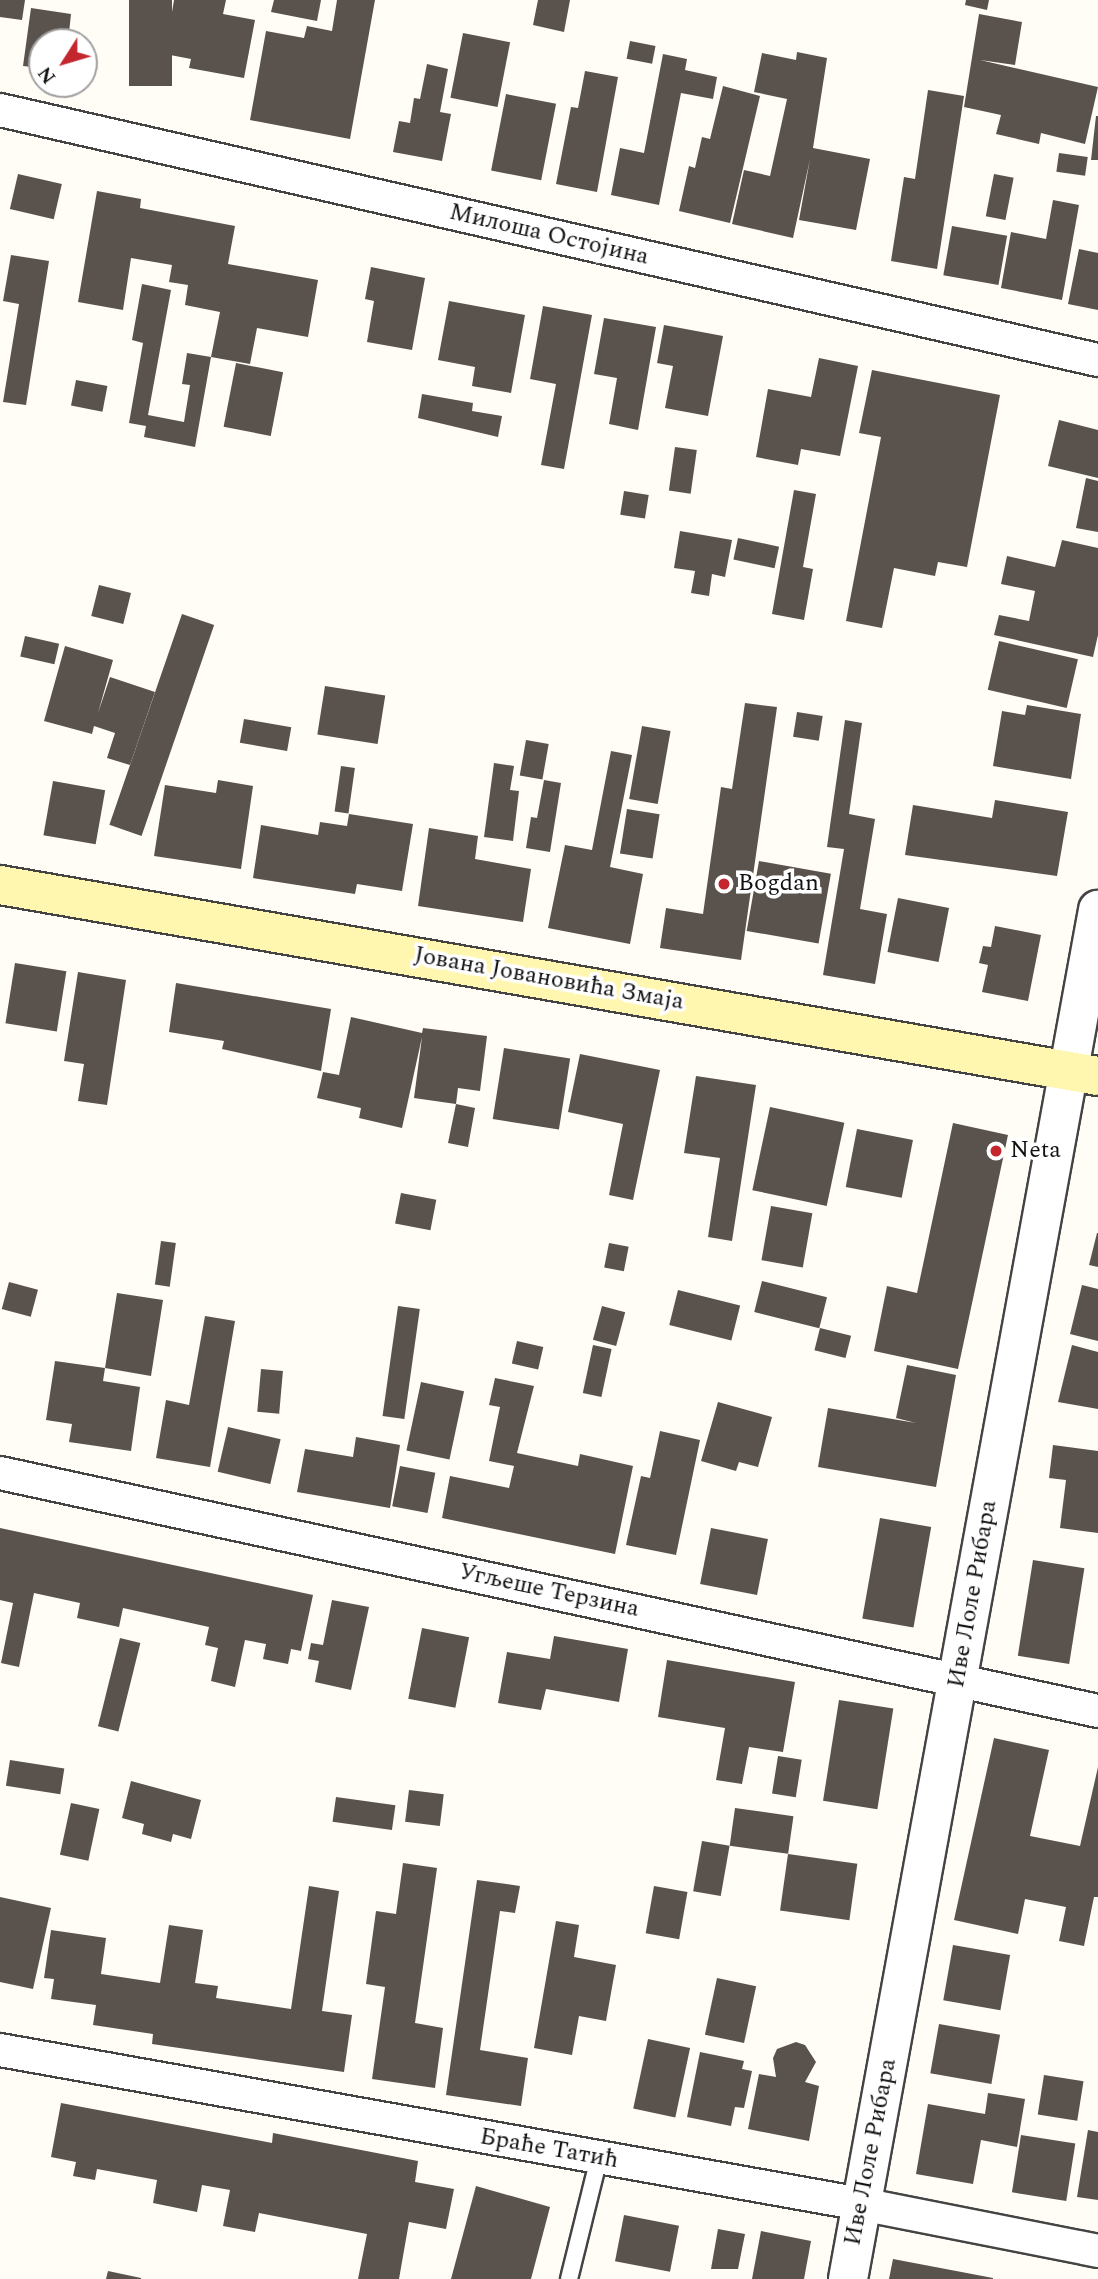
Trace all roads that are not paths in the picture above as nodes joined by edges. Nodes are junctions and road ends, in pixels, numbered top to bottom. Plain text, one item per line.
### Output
1 (0, 110) edge
2 (1098, 360) edge
3 (0, 885) edge
4 (1098, 910) edge
5 (1082, 1072) edge
6 (0, 1473) edge
7 (958, 1679) junction
8 (1098, 1710) edge
9 (0, 2050) edge
10 (598, 2158) junction
11 (861, 2204) junction
12 (1098, 2251) edge
13 (569, 2279) edge
14 (848, 2279) edge

1 - 2 street, Милоша Остојина
3 - 5 main road, Јована Јовановића Змаја
4 - 5 street, Иве Лоле Рибара
5 - 7 street, Иве Лоле Рибара
6 - 7 street, Угљеше Терзина
7 - 8 street, Угљеше Терзина
7 - 11 street, Иве Лоле Рибара
9 - 10 street, Браће Татић
10 - 11 street, Браће Татић
10 - 13 lane
11 - 12 street, Браће Татић
11 - 14 street, Иве Лоле Рибара

